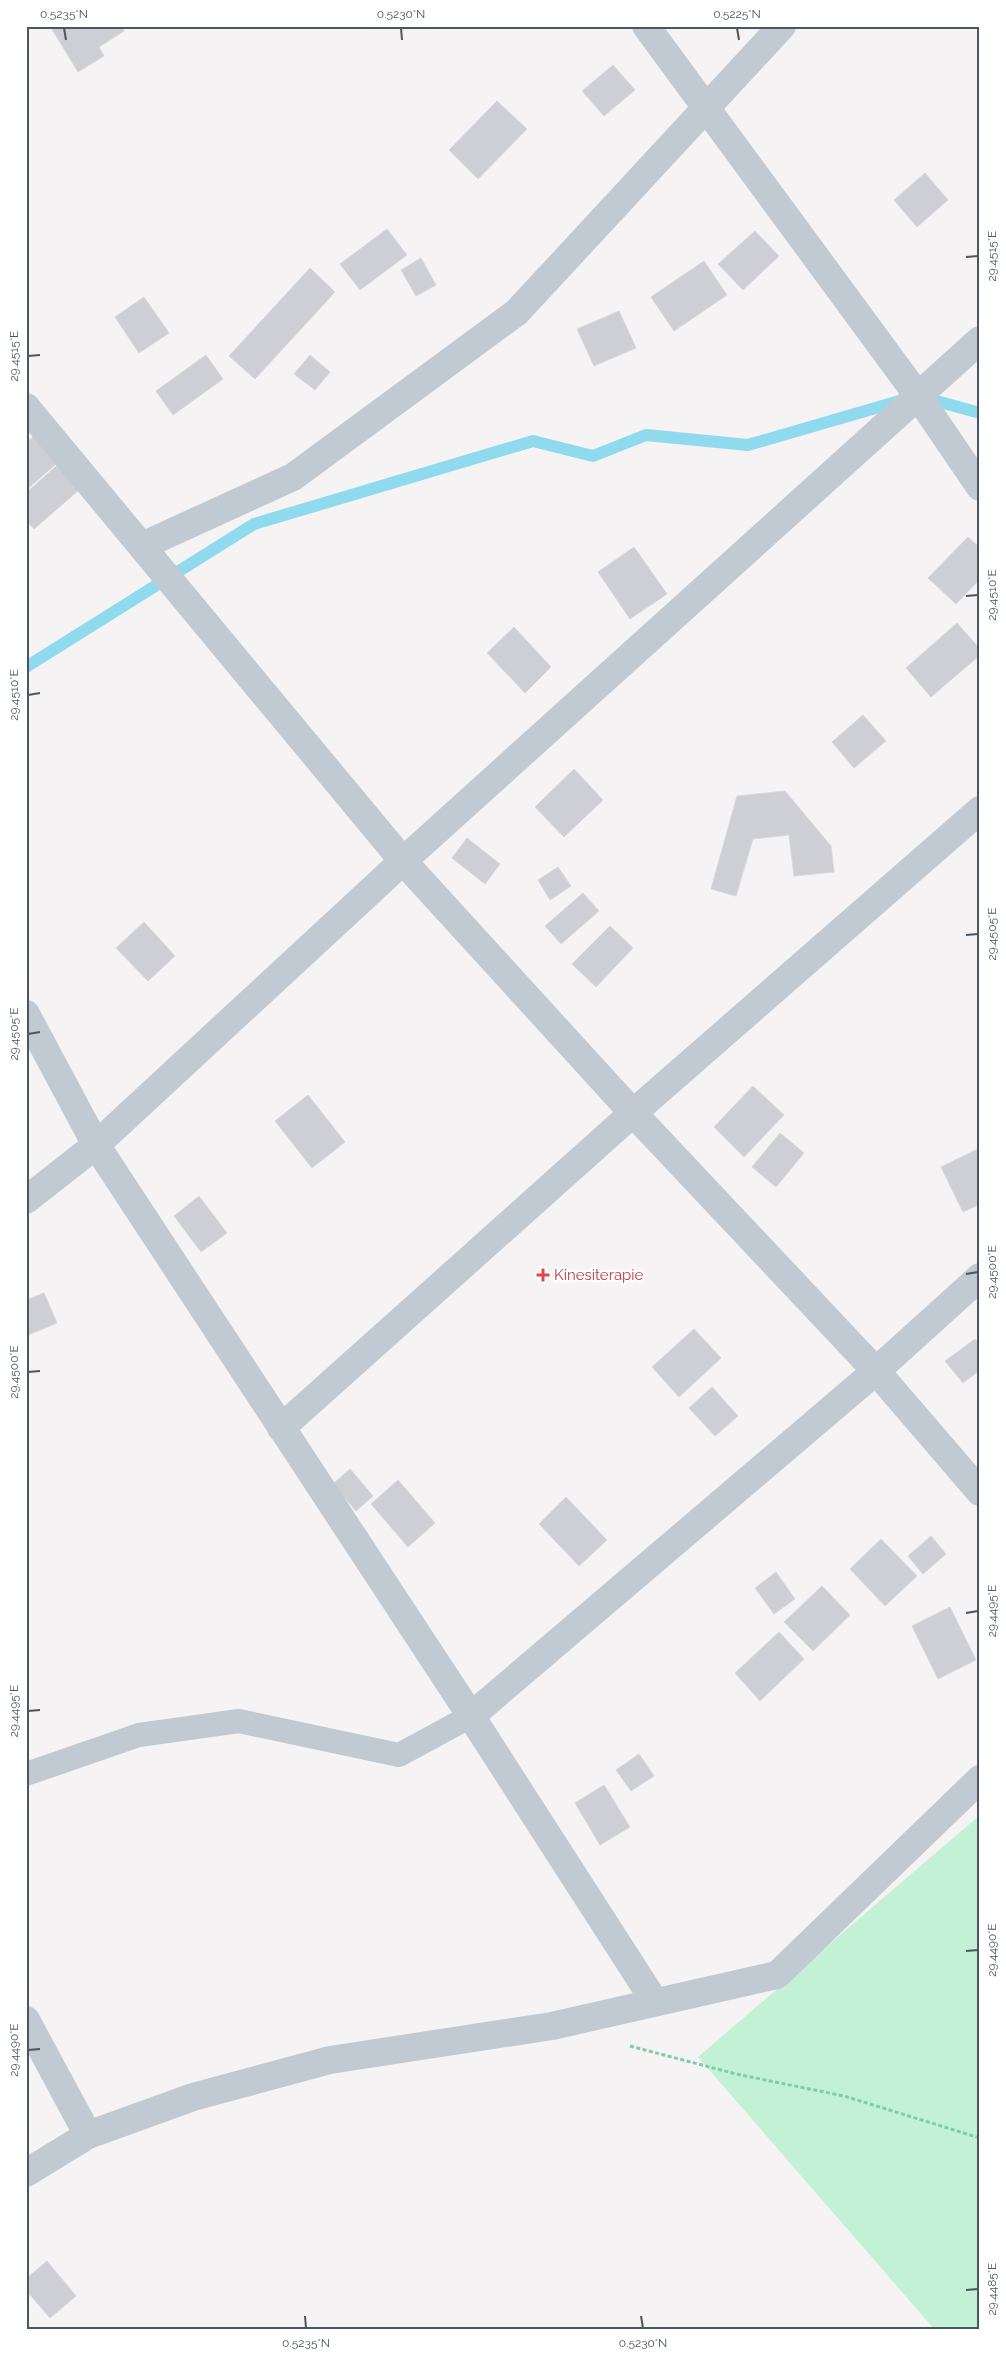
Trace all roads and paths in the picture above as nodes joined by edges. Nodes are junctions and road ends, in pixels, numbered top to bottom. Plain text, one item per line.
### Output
1 (646, 26) edge
2 (782, 26) edge
3 (705, 108) junction
4 (980, 340) edge
5 (918, 396) junction
6 (26, 407) edge
7 (980, 487) edge
8 (142, 546) junction
9 (980, 810) edge
10 (403, 861) junction
11 (26, 1014) edge
12 (633, 1113) junction
13 (96, 1145) junction
14 (26, 1200) edge
15 (980, 1277) edge
16 (876, 1371) junction
17 (281, 1428) junction
18 (980, 1492) edge
19 (470, 1716) junction
20 (26, 1774) edge
21 (980, 1779) edge
22 (655, 2002) junction
23 (26, 2020) edge
24 (625, 2045) dead end
25 (88, 2135) junction
26 (980, 2138) edge
27 (26, 2172) edge

1 - 3 street
2 - 3 street
3 - 5 street
3 - 8 street
4 - 5 street
5 - 7 street
5 - 10 street
6 - 8 street
8 - 10 street
9 - 12 street
10 - 12 street
10 - 13 street
11 - 13 street
12 - 16 street
12 - 17 street
13 - 14 street
13 - 17 street
15 - 16 street
16 - 18 street
16 - 19 street
17 - 19 street
19 - 20 lane
19 - 22 street
21 - 22 street
22 - 25 street
23 - 25 street
24 - 26 path
25 - 27 street

